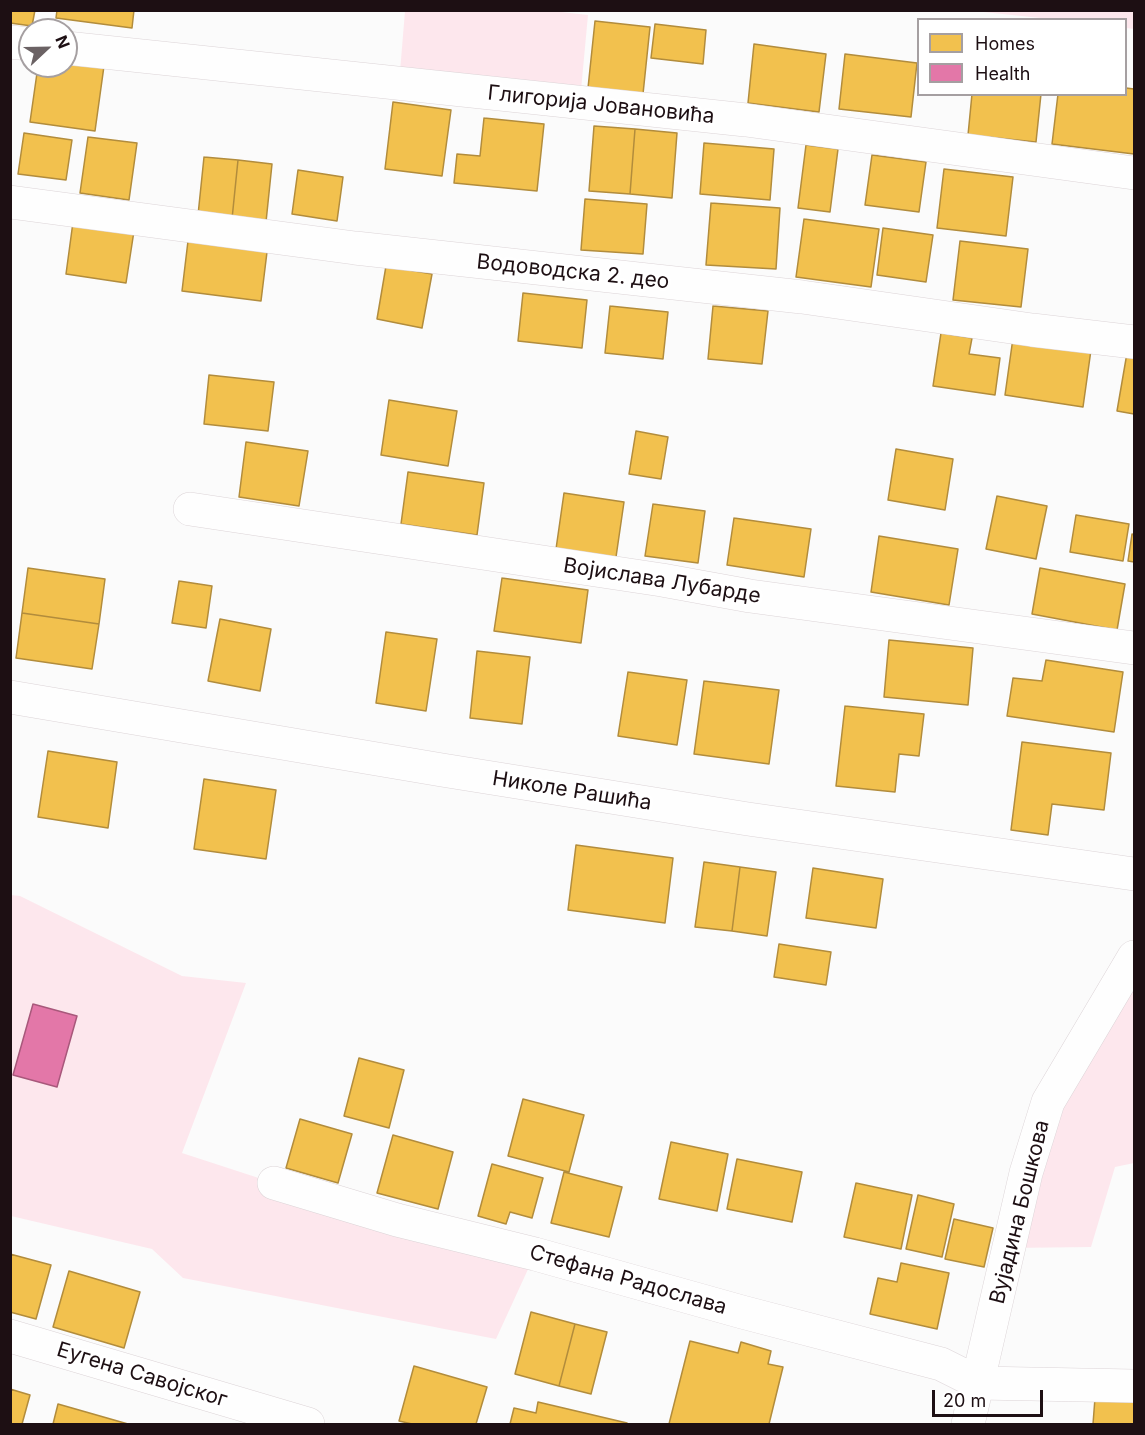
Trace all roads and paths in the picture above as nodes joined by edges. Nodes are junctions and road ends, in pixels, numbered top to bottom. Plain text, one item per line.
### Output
1 (78, 49) edge
2 (1134, 173) edge
3 (10, 202) edge
4 (1134, 342) edge
5 (190, 510) dead end
6 (1134, 648) edge
7 (10, 697) edge
8 (1134, 874) edge
9 (1134, 957) edge
10 (274, 1183) dead end
11 (10, 1336) edge
12 (979, 1383) junction
13 (1134, 1386) edge
14 (308, 1425) edge
15 (968, 1425) edge

1 - 2 street, Глигорија Јовановића
3 - 4 street, Водоводска 2. део
5 - 6 street, Војислава Лубарде
7 - 8 street, Николе Рашића
9 - 12 street, Вујадина Бошкова
10 - 12 street, Стефана Радослава
11 - 14 street, Еугена Савојског
12 - 13 street
12 - 15 street, Вујадина Бошкова

